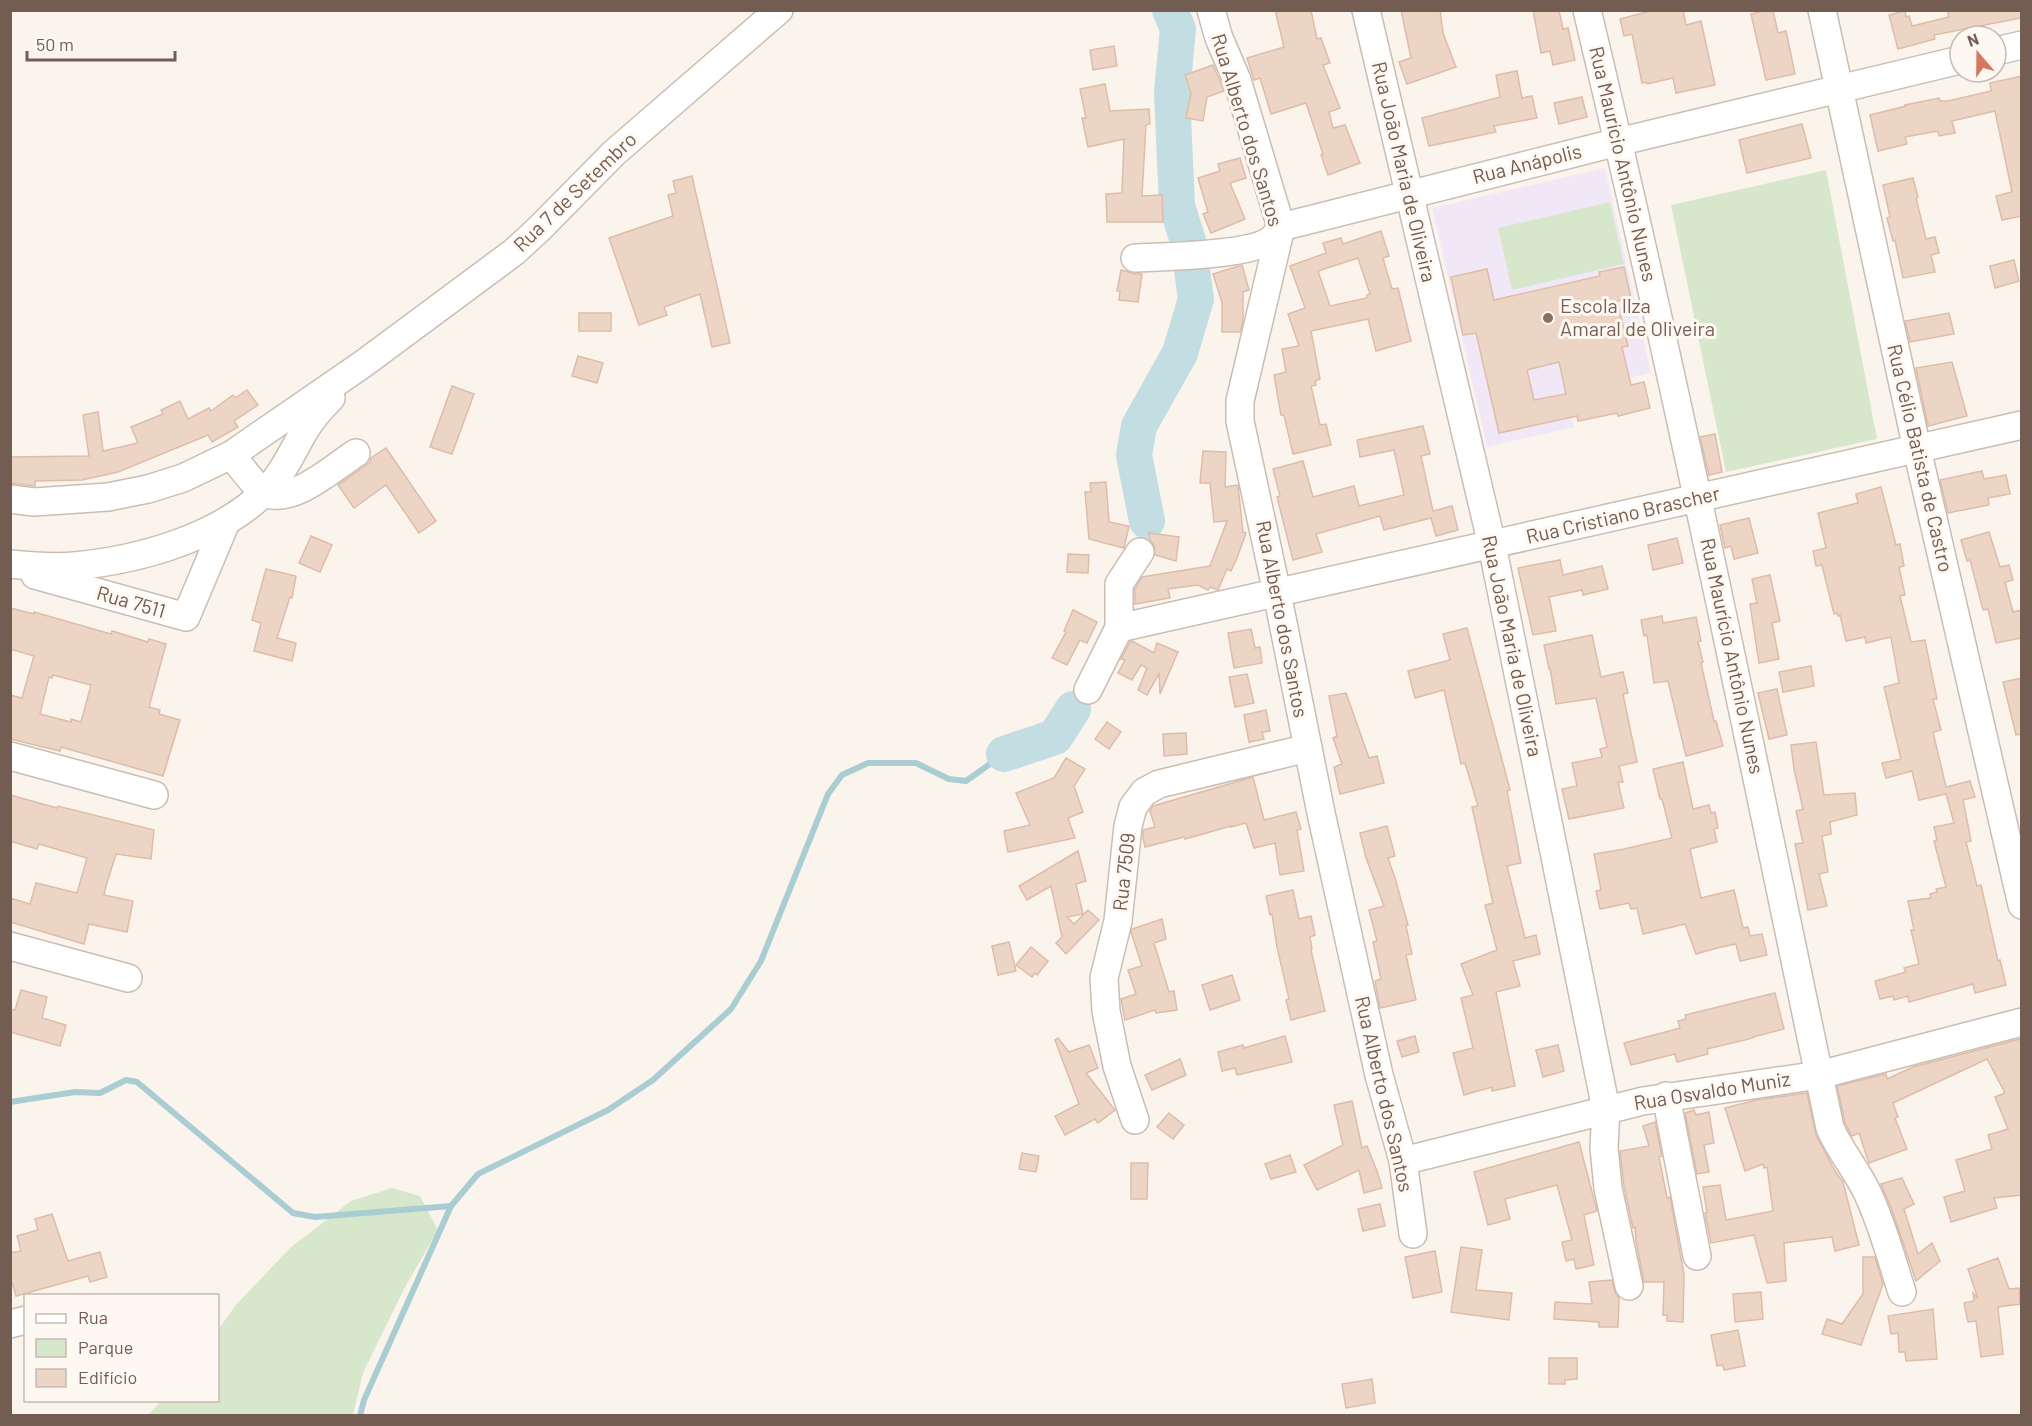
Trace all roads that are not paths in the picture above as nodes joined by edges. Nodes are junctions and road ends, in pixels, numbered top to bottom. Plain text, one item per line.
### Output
1 (779, 10) edge
2 (1211, 10) edge
3 (1366, 10) edge
4 (1587, 10) edge
5 (1822, 10) edge
6 (1948, 63) edge
7 (1839, 90) junction
8 (1618, 142) junction
9 (1409, 194) junction
10 (1281, 227) junction
11 (1135, 258) dead end
12 (363, 364) junction
13 (2022, 425) edge
14 (1917, 449) junction
15 (356, 453) dead end
16 (231, 455) junction
17 (264, 493) junction
18 (1698, 498) junction
19 (10, 499) edge
20 (226, 522) junction
21 (1492, 544) junction
22 (1140, 552) dead end
23 (10, 566) edge
24 (1277, 593) junction
25 (1119, 628) junction
26 (1088, 690) dead end
27 (1308, 748) junction
28 (10, 756) edge
29 (154, 795) dead end
30 (2022, 905) edge
31 (10, 946) edge
32 (128, 978) dead end
33 (2022, 1022) edge
34 (1819, 1075) junction
35 (1666, 1096) junction
36 (1606, 1109) junction
37 (1135, 1120) dead end
38 (1403, 1161) junction
39 (1413, 1234) dead end
40 (1697, 1256) dead end
41 (1629, 1286) dead end
42 (1902, 1292) dead end

1 - 12 street, Rua 7 de Setembro
2 - 10 street, Rua Alberto dos Santos
3 - 9 street, Rua João Maria de Oliveira
4 - 8 street, Rua Maurício Antônio Nunes
5 - 7 street, Rua Célio Batista de Castro
6 - 7 street, Rua Anápolis
7 - 8 street, Rua Anápolis
7 - 14 street, Rua Célio Batista de Castro
8 - 9 street, Rua Anápolis
8 - 18 street, Rua Maurício Antônio Nunes
9 - 10 street, Rua Anápolis
9 - 21 street, Rua João Maria de Oliveira
10 - 11 street, Rua Anápolis
10 - 24 street, Rua Alberto dos Santos
12 - 16 street
12 - 17 street
13 - 14 street, Rua Cristiano Brascher
14 - 18 street, Rua Cristiano Brascher
14 - 30 street, Rua Célio Batista de Castro
15 - 17 street
16 - 17 street
16 - 19 street
17 - 20 street
18 - 21 street, Rua Cristiano Brascher
18 - 34 street, Rua Maurício Antônio Nunes
20 - 23 street
20 - 23 street, Rua 7511
21 - 24 street, Rua Cristiano Brascher
21 - 36 street, Rua João Maria de Oliveira
22 - 25 street
24 - 25 street, Rua Cristiano Brascher
24 - 27 street, Rua Alberto dos Santos
25 - 26 street
27 - 37 street, Rua 7509
27 - 38 street, Rua Alberto dos Santos
28 - 29 street
31 - 32 street
33 - 34 street, Rua Osvaldo Muniz
34 - 35 street, Rua Osvaldo Muniz
34 - 42 street, Rua Maurício Antônio Nunes
35 - 36 street, Rua Osvaldo Muniz
35 - 40 street
36 - 38 street, Rua Osvaldo Muniz
36 - 41 street, Rua João Maria de Oliveira
38 - 39 street, Rua Alberto dos Santos

